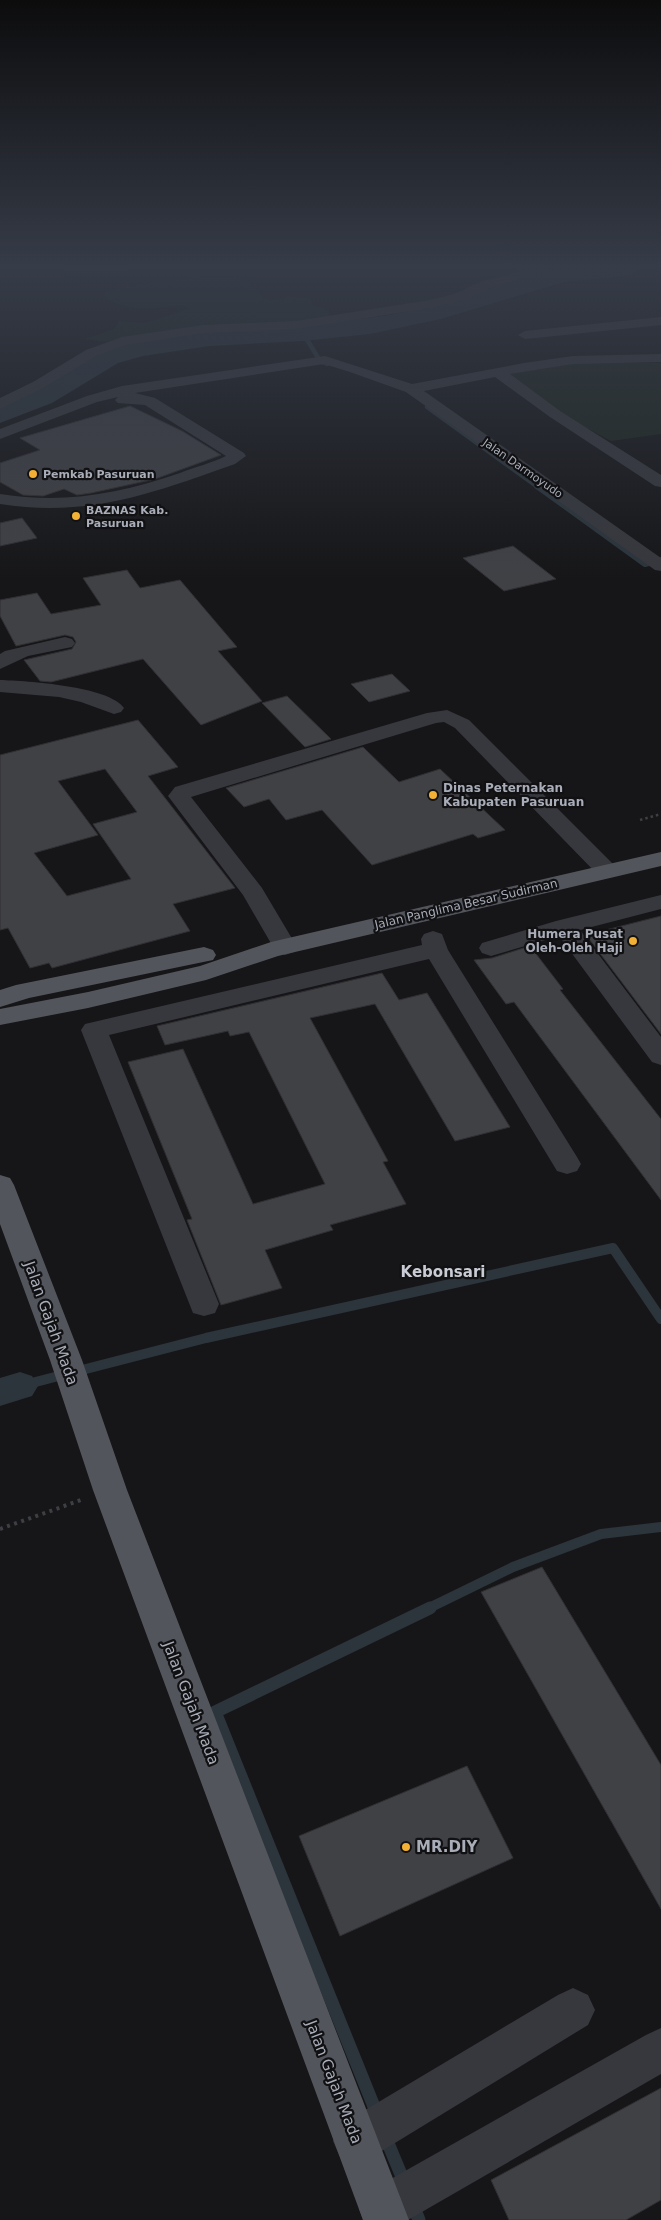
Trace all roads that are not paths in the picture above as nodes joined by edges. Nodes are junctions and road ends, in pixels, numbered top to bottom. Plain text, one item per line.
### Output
1 (60, 373) edge
2 (240, 373) edge
3 (367, 373) edge
4 (495, 373) edge
5 (499, 373) edge
6 (411, 390) junction
7 (0, 404) edge
8 (0, 434) edge
9 (0, 442) edge
10 (661, 482) edge
11 (3, 501) edge
12 (657, 563) edge
13 (65, 643) dead end
14 (0, 663) edge
15 (0, 686) edge
16 (114, 708) dead end
17 (661, 859) edge
18 (607, 871) junction
19 (661, 902) edge
20 (565, 926) junction
21 (491, 948) dead end
22 (278, 949) junction
23 (20, 998) edge
24 (0, 999) edge
25 (88, 1000) junction
26 (0, 1017) edge
27 (94, 1030) junction
28 (0, 1034) edge
29 (661, 1056) edge
30 (567, 1164) dead end
31 (0, 1184) edge
32 (204, 1304) dead end
33 (573, 2010) dead end
34 (661, 2050) edge
35 (359, 2140) junction
36 (385, 2211) edge

1 - 7 street
2 - 8 street, Jalan Darmoyudo
3 - 6 street, Jalan Darmoyudo
4 - 6 street
5 - 10 street
6 - 12 street, Jalan Darmoyudo
9 - 11 street
13 - 14 street
15 - 16 street
17 - 18 main road, Jalan Panglima Besar Sudirman
18 - 22 main road, Jalan Panglima Besar Sudirman
18 - 22 street
19 - 20 street
20 - 21 street
20 - 29 street
22 - 23 main road, Jalan Panglima Besar Sudirman
22 - 25 main road, Jalan Panglima Besar Sudirman
23 - 24 main road, Jalan Panglima Besar Sudirman
23 - 25 main road, Jalan Panglima Besar Sudirman
23 - 26 main road, Jalan Panglima Besar Sudirman
23 - 28 main road
25 - 27 street
27 - 30 street
27 - 32 street
31 - 35 main road, Jalan Gajah Mada
33 - 35 street
34 - 36 street
35 - 36 main road, Jalan Gajah Mada

